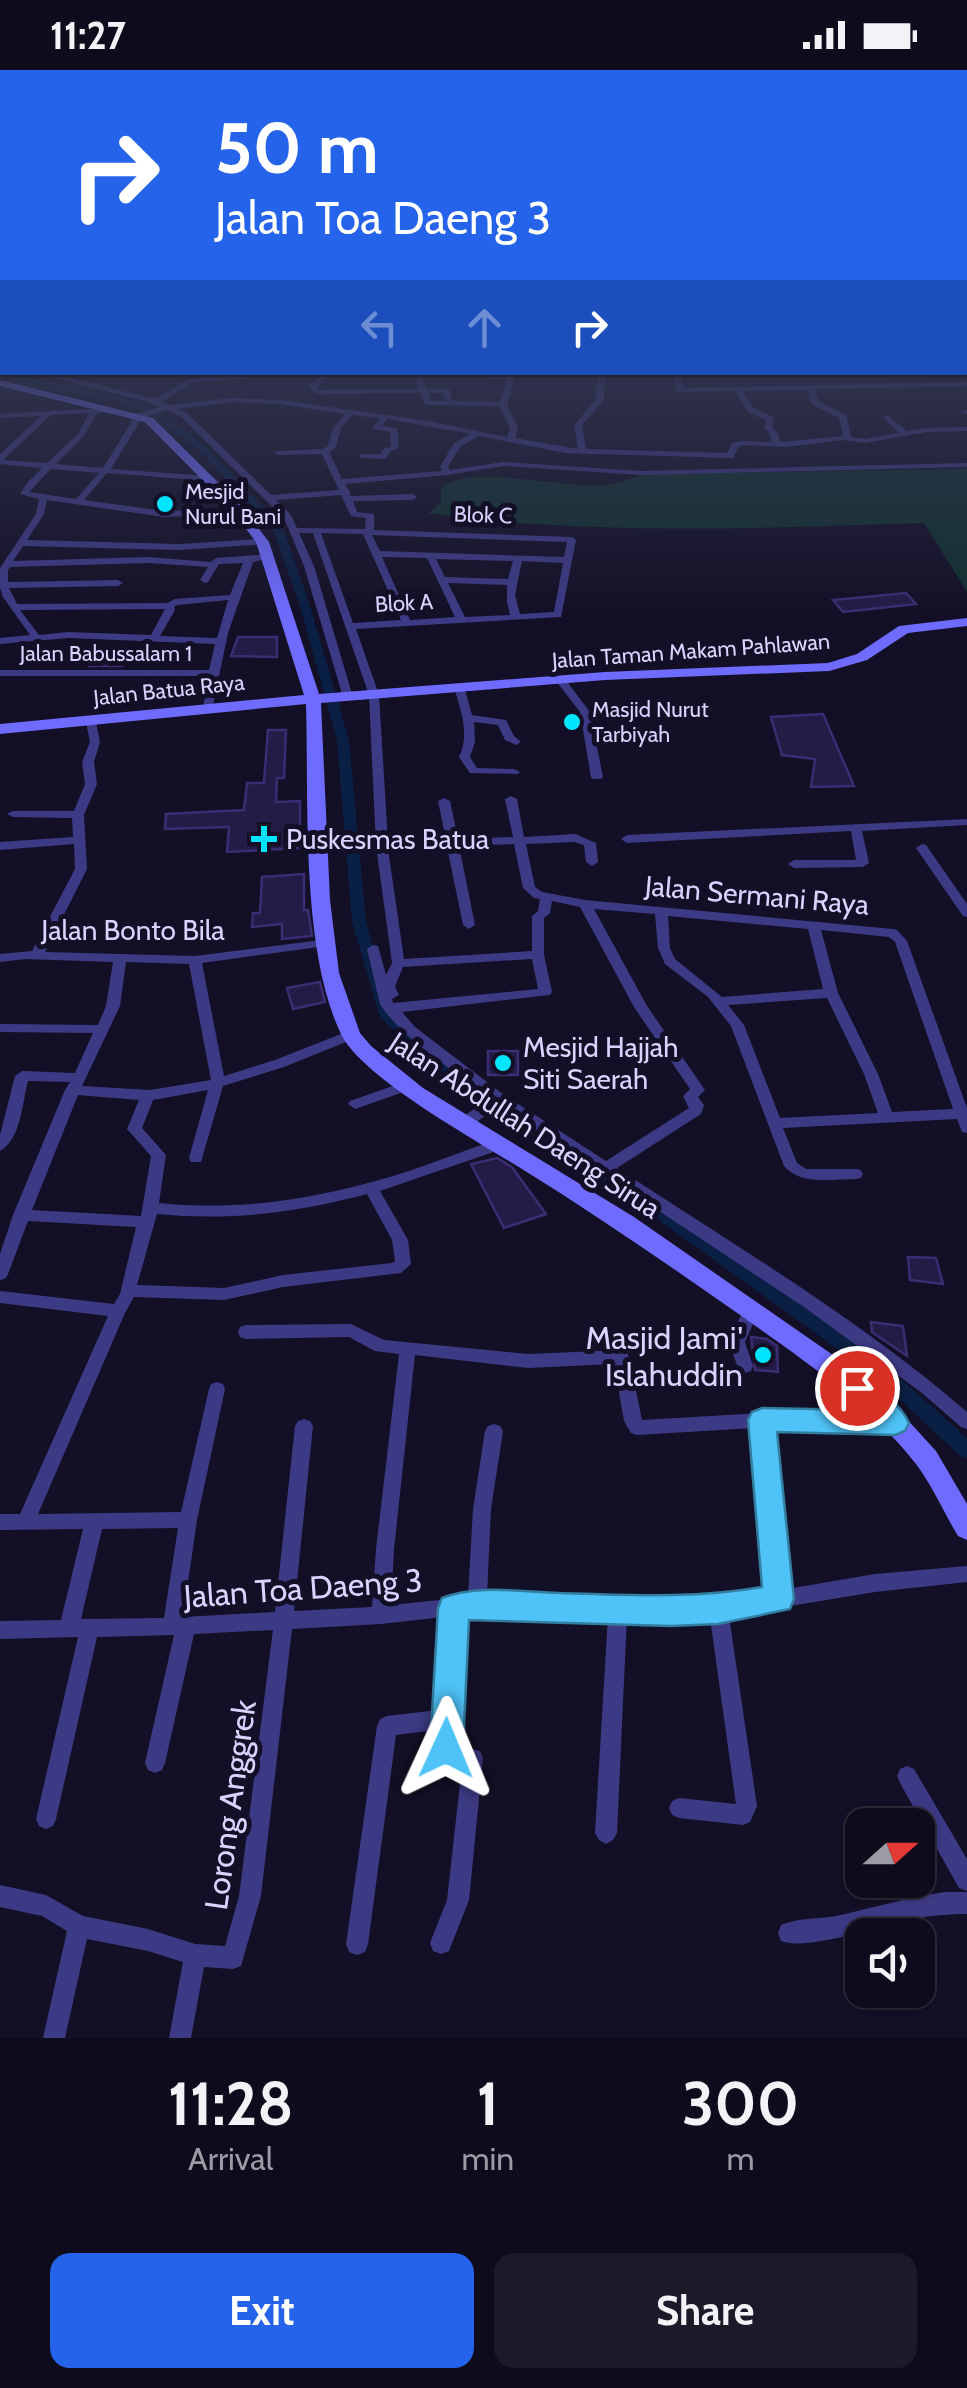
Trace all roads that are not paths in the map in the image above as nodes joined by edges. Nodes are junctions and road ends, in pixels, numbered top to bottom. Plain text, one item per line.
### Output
1 (29, 432) edge
2 (82, 432) edge
3 (137, 432) edge
4 (161, 432) edge
5 (204, 432) edge
6 (336, 432) edge
7 (394, 432) edge
8 (471, 432) edge
9 (513, 432) edge
10 (579, 432) edge
11 (773, 432) edge
12 (846, 432) edge
13 (902, 432) edge
14 (938, 432) edge
15 (478, 433) junction
16 (906, 436) junction
17 (848, 439) junction
18 (510, 440) junction
19 (776, 445) junction
20 (325, 451) junction
21 (582, 452) junction
22 (278, 454) dead end
23 (363, 456) dead end
24 (0, 460) edge
25 (967, 466) edge
26 (51, 468) junction
27 (104, 472) junction
28 (447, 474) junction
29 (208, 479) junction
30 (346, 491) junction
31 (413, 497) dead end
32 (43, 498) junction
33 (270, 498) junction
34 (77, 503) junction
35 (240, 512) junction
36 (316, 530) junction
37 (296, 531) junction
38 (368, 531) junction
39 (20, 543) junction
40 (259, 553) junction
41 (375, 554) junction
42 (430, 556) junction
43 (520, 558) junction
44 (568, 560) junction
45 (6, 564) junction
46 (213, 564) junction
47 (205, 580) dead end
48 (441, 580) junction
49 (118, 582) dead end
50 (510, 582) junction
51 (2, 585) edge
52 (235, 597) junction
53 (168, 606) junction
54 (14, 607) junction
55 (516, 617) junction
56 (462, 620) junction
57 (967, 622) edge
58 (407, 623) junction
59 (348, 626) junction
60 (35, 636) junction
61 (154, 638) junction
62 (222, 641) junction
63 (0, 642) edge
64 (0, 673) edge
65 (212, 673) junction
66 (561, 681) junction
67 (460, 690) junction
68 (374, 696) junction
69 (345, 697) junction
70 (316, 698) junction
71 (282, 701) junction
72 (208, 708) junction
73 (468, 718) junction
74 (315, 721) junction
75 (91, 722) junction
76 (0, 729) edge
77 (516, 742) dead end
78 (514, 772) dead end
79 (597, 777) dead end
80 (511, 799) dead end
81 (444, 801) dead end
82 (14, 814) dead end
83 (78, 815) junction
84 (967, 822) edge
85 (856, 828) junction
86 (567, 839) joint
87 (627, 839) dead end
88 (79, 840) junction
89 (518, 840) junction
90 (451, 843) junction
91 (0, 846) edge
92 (382, 846) junction
93 (922, 848) dead end
94 (592, 862) dead end
95 (794, 864) dead end
96 (546, 898) junction
97 (585, 904) junction
98 (661, 912) junction
99 (967, 913) edge
100 (469, 925) dead end
101 (813, 925) junction
102 (326, 942) junction
103 (538, 955) junction
104 (36, 956) junction
105 (0, 958) edge
106 (120, 959) junction
107 (194, 960) junction
108 (397, 960) junction
109 (831, 992) junction
110 (720, 1000) junction
111 (398, 1011) junction
112 (0, 1028) edge
113 (102, 1028) junction
114 (351, 1036) junction
115 (218, 1080) junction
116 (76, 1084) junction
117 (407, 1086) junction
118 (959, 1089) edge
119 (148, 1095) junction
120 (495, 1101) junction
121 (355, 1104) dead end
122 (887, 1119) junction
123 (468, 1121) junction
124 (964, 1121) edge
125 (773, 1123) junction
126 (500, 1144) junction
127 (0, 1146) edge
128 (196, 1158) dead end
129 (606, 1168) junction
130 (856, 1174) dead end
131 (372, 1189) junction
132 (22, 1214) junction
133 (148, 1215) junction
134 (0, 1274) edge
135 (127, 1292) junction
136 (0, 1297) edge
137 (750, 1310) junction
138 (118, 1311) junction
139 (246, 1332) dead end
140 (408, 1348) junction
141 (746, 1366) dead end
142 (217, 1389) dead end
143 (762, 1420) junction
144 (967, 1422) edge
145 (895, 1423) junction
146 (304, 1426) dead end
147 (494, 1431) dead end
148 (188, 1520) junction
149 (0, 1522) edge
150 (26, 1522) junction
151 (94, 1524) junction
152 (967, 1528) edge
153 (967, 1574) edge
154 (779, 1599) junction
155 (477, 1604) junction
156 (454, 1608) junction
157 (618, 1609) junction
158 (718, 1610) junction
159 (381, 1615) junction
160 (283, 1621) junction
161 (179, 1627) junction
162 (79, 1628) junction
163 (0, 1630) edge
164 (446, 1719) junction
165 (155, 1762) dead end
166 (907, 1776) dead end
167 (680, 1808) dead end
168 (46, 1819) dead end
169 (606, 1832) dead end
170 (967, 1880) edge
171 (0, 1896) edge
172 (967, 1903) edge
173 (79, 1926) junction
174 (789, 1933) dead end
175 (441, 1943) dead end
176 (357, 1944) dead end
177 (195, 1955) junction
178 (54, 2038) edge
179 (180, 2038) edge

1 - 24 street
2 - 26 street
3 - 27 street
4 - 29 main road, Jalan Abdullah Daeng Sirua
5 - 33 street
6 - 20 street
7 - 23 street
8 - 15 street
9 - 18 street
10 - 21 street
11 - 19 street
12 - 17 street
13 - 16 street
14 - 16 street
15 - 18 street
15 - 28 street
16 - 17 street
17 - 19 street
18 - 21 street
19 - 21 street
20 - 22 street
20 - 30 street
24 - 26 street
25 - 28 street
26 - 27 street
26 - 32 street
27 - 29 street
27 - 34 street
28 - 30 street
29 - 35 main road, Jalan Abdullah Daeng Sirua
30 - 31 street
30 - 33 street
30 - 38 street
32 - 34 street
32 - 39 street
33 - 37 street
34 - 35 street
35 - 40 main road, Jalan Abdullah Daeng Sirua
36 - 37 street
36 - 38 street, Blok C
36 - 59 street
37 - 69 street
38 - 41 street
38 - 44 street, Blok C
39 - 40 street
39 - 45 street
40 - 46 street
40 - 52 street
40 - 70 main road, Jalan Abdullah Daeng Sirua
41 - 42 street
41 - 58 street
42 - 43 street
42 - 48 street, Blok A
43 - 44 street
43 - 50 street
44 - 55 street, Blok A
45 - 46 street
45 - 51 street
46 - 47 street
48 - 50 street
48 - 56 street, Blok A
49 - 51 street
50 - 55 street
51 - 54 street
52 - 53 street
52 - 62 street
53 - 54 street
53 - 61 street
54 - 60 street
55 - 56 street, Blok A
56 - 58 street, Blok A
57 - 66 main road, Jalan Taman Makam Pahlawan
58 - 59 street, Blok A
59 - 68 street
60 - 61 street
60 - 63 street
61 - 62 street
62 - 65 street
64 - 65 street, Jalan Babussalam 1
65 - 72 street
66 - 67 main road, Jalan Taman Makam Pahlawan
66 - 79 street
67 - 68 main road, Jalan Taman Makam Pahlawan
67 - 73 street
68 - 69 main road, Jalan Taman Makam Pahlawan
68 - 92 street
69 - 70 main road, Jalan Batua Raya
70 - 71 main road, Jalan Batua Raya
70 - 74 main road, Jalan Abdullah Daeng Sirua
71 - 72 main road, Jalan Batua Raya
71 - 74 main road
72 - 75 main road, Jalan Batua Raya
73 - 77 street
73 - 78 street
74 - 102 main road, Jalan Abdullah Daeng Sirua
75 - 76 main road, Jalan Batua Raya
75 - 83 street
80 - 89 street
81 - 90 street
82 - 83 street
83 - 88 street
84 - 85 street
85 - 87 street
85 - 95 street
86 - 89 street
86 - 94 street
88 - 91 street
88 - 104 street
89 - 90 street
89 - 96 street, Jalan Sermani Raya
90 - 92 street
90 - 100 street
92 - 108 street
93 - 99 street
96 - 97 street, Jalan Sermani Raya
96 - 103 street
97 - 98 street, Jalan Sermani Raya
97 - 129 street
98 - 101 street, Jalan Sermani Raya
98 - 110 street
101 - 109 street
101 - 118 street, Jalan Sermani Raya
102 - 107 street, Jalan Bonto Bila
102 - 114 main road, Jalan Abdullah Daeng Sirua
103 - 108 street
103 - 111 street
104 - 105 street, Jalan Bonto Bila
104 - 106 street, Jalan Bonto Bila
106 - 107 street, Jalan Bonto Bila
106 - 113 street
107 - 115 street
108 - 111 street
108 - 111 street
109 - 110 street
109 - 122 street
110 - 125 street
111 - 120 street
112 - 113 street
113 - 116 street
114 - 115 street
114 - 117 main road, Jalan Abdullah Daeng Sirua
115 - 119 street
115 - 128 street
116 - 119 street
116 - 127 street
116 - 132 street
117 - 121 street
117 - 123 main road, Jalan Abdullah Daeng Sirua
118 - 124 street, Jalan Sermani Raya
119 - 133 street
120 - 123 street
120 - 129 street
122 - 124 street
122 - 125 street
123 - 126 main road, Jalan Abdullah Daeng Sirua
125 - 130 street
126 - 131 street
126 - 137 main road, Jalan Abdullah Daeng Sirua
129 - 144 street
131 - 133 street
131 - 135 street
132 - 133 street
132 - 134 street
133 - 135 street
135 - 138 street
136 - 138 street
137 - 141 street
137 - 145 main road, Jalan Abdullah Daeng Sirua
138 - 150 street
139 - 140 street
140 - 143 street
140 - 159 street
142 - 148 street
143 - 145 street
143 - 154 street
145 - 152 main road, Jalan Abdullah Daeng Sirua
146 - 160 street
147 - 155 street
148 - 151 street
148 - 161 street
149 - 150 street
150 - 151 street
151 - 162 street
153 - 154 street, Jalan Toa Daeng 3
154 - 158 street, Jalan Toa Daeng 3
155 - 156 street, Jalan Toa Daeng 3
155 - 157 street, Jalan Toa Daeng 3
156 - 159 street, Jalan Toa Daeng 3
156 - 164 street
157 - 158 street, Jalan Toa Daeng 3
157 - 169 street
158 - 167 street
159 - 160 street, Jalan Toa Daeng 3
160 - 161 street, Jalan Toa Daeng 3
160 - 177 street, Lorong Anggrek
161 - 162 street, Jalan Toa Daeng 3
161 - 165 street
162 - 163 street, Jalan Toa Daeng 3
162 - 168 street
164 - 175 street
164 - 176 street
166 - 170 street
171 - 173 street
172 - 174 street
173 - 177 street
173 - 178 street
177 - 179 street

